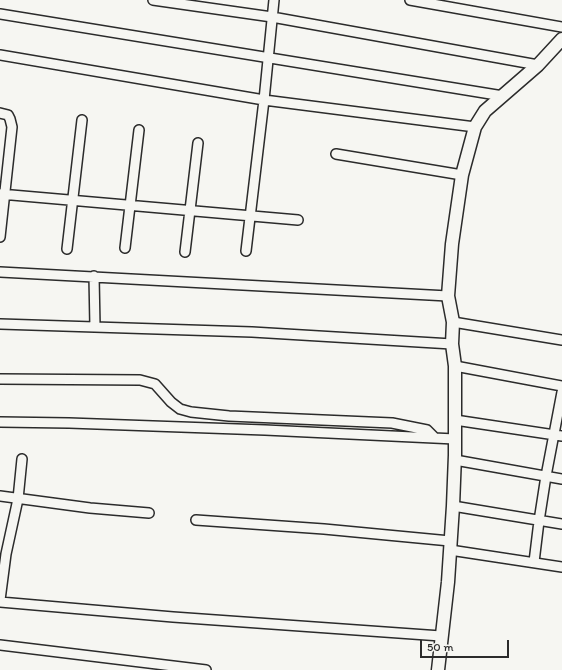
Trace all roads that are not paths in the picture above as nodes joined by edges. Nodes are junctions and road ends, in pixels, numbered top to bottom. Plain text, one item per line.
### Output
1 (153, 0) edge
2 (274, 0) edge
3 (410, 0) edge
4 (0, 14) edge
5 (272, 17) junction
6 (562, 28) edge
7 (562, 39) edge
8 (0, 55) edge
9 (268, 58) junction
10 (538, 65) junction
11 (503, 96) junction
12 (264, 100) junction
13 (0, 113) edge
14 (82, 120) dead end
15 (475, 127) junction
16 (139, 130) dead end
17 (198, 142) dead end
18 (336, 154) dead end
19 (462, 175) junction
20 (2, 194) edge
21 (72, 200) junction
22 (130, 205) junction
23 (190, 211) junction
24 (250, 216) junction
25 (298, 220) dead end
26 (0, 237) edge
27 (125, 248) dead end
28 (67, 249) dead end
29 (246, 250) dead end
30 (185, 252) dead end
31 (0, 272) edge
32 (94, 276) junction
33 (448, 296) junction
34 (453, 322) junction
35 (0, 324) edge
36 (95, 327) junction
37 (562, 340) edge
38 (452, 344) junction
39 (455, 366) junction
40 (0, 379) edge
41 (562, 386) edge
42 (562, 392) edge
43 (266, 417) junction
44 (455, 420) junction
45 (0, 422) edge
46 (265, 430) junction
47 (558, 435) edge
48 (435, 438) junction
49 (455, 439) junction
50 (22, 458) dead end
51 (455, 460) junction
52 (546, 476) junction
53 (562, 479) edge
54 (0, 496) edge
55 (18, 498) junction
56 (453, 506) junction
57 (149, 513) dead end
58 (196, 520) dead end
59 (539, 521) junction
60 (562, 524) edge
61 (450, 546) junction
62 (3, 554) edge
63 (534, 562) junction
64 (562, 567) edge
65 (0, 601) edge
66 (441, 636) junction
67 (0, 645) edge
68 (206, 670) edge
69 (438, 670) edge

1 - 5 street
2 - 5 street
3 - 6 street
4 - 9 street
5 - 9 street
5 - 10 street
7 - 10 street
8 - 12 street
9 - 11 street
9 - 12 street
10 - 11 street
11 - 15 street
12 - 15 street
12 - 24 street
13 - 20 street
14 - 21 street
15 - 19 street
16 - 22 street
17 - 23 street
18 - 19 street
19 - 33 street
20 - 21 street
20 - 26 street
21 - 22 street
21 - 28 street
22 - 23 street
22 - 27 street
23 - 24 street
23 - 30 street
24 - 25 street
24 - 29 street
31 - 32 street
32 - 33 street
32 - 36 street
33 - 34 street
34 - 37 street
34 - 38 street
35 - 36 street
36 - 38 street
38 - 39 street
39 - 41 street
39 - 44 street
40 - 43 street
42 - 47 street
43 - 46 street
43 - 48 street
44 - 47 street
44 - 49 street
45 - 46 street
46 - 48 street
47 - 52 street
48 - 49 street
49 - 51 street
50 - 55 street
51 - 52 street
51 - 56 street
52 - 53 street
52 - 59 street
54 - 55 street
55 - 57 street
55 - 62 street
56 - 59 street
56 - 61 street
58 - 61 street
59 - 60 street
59 - 63 street
61 - 63 street
61 - 66 street
62 - 65 street
63 - 64 street
65 - 66 street
66 - 69 street
67 - 68 street

